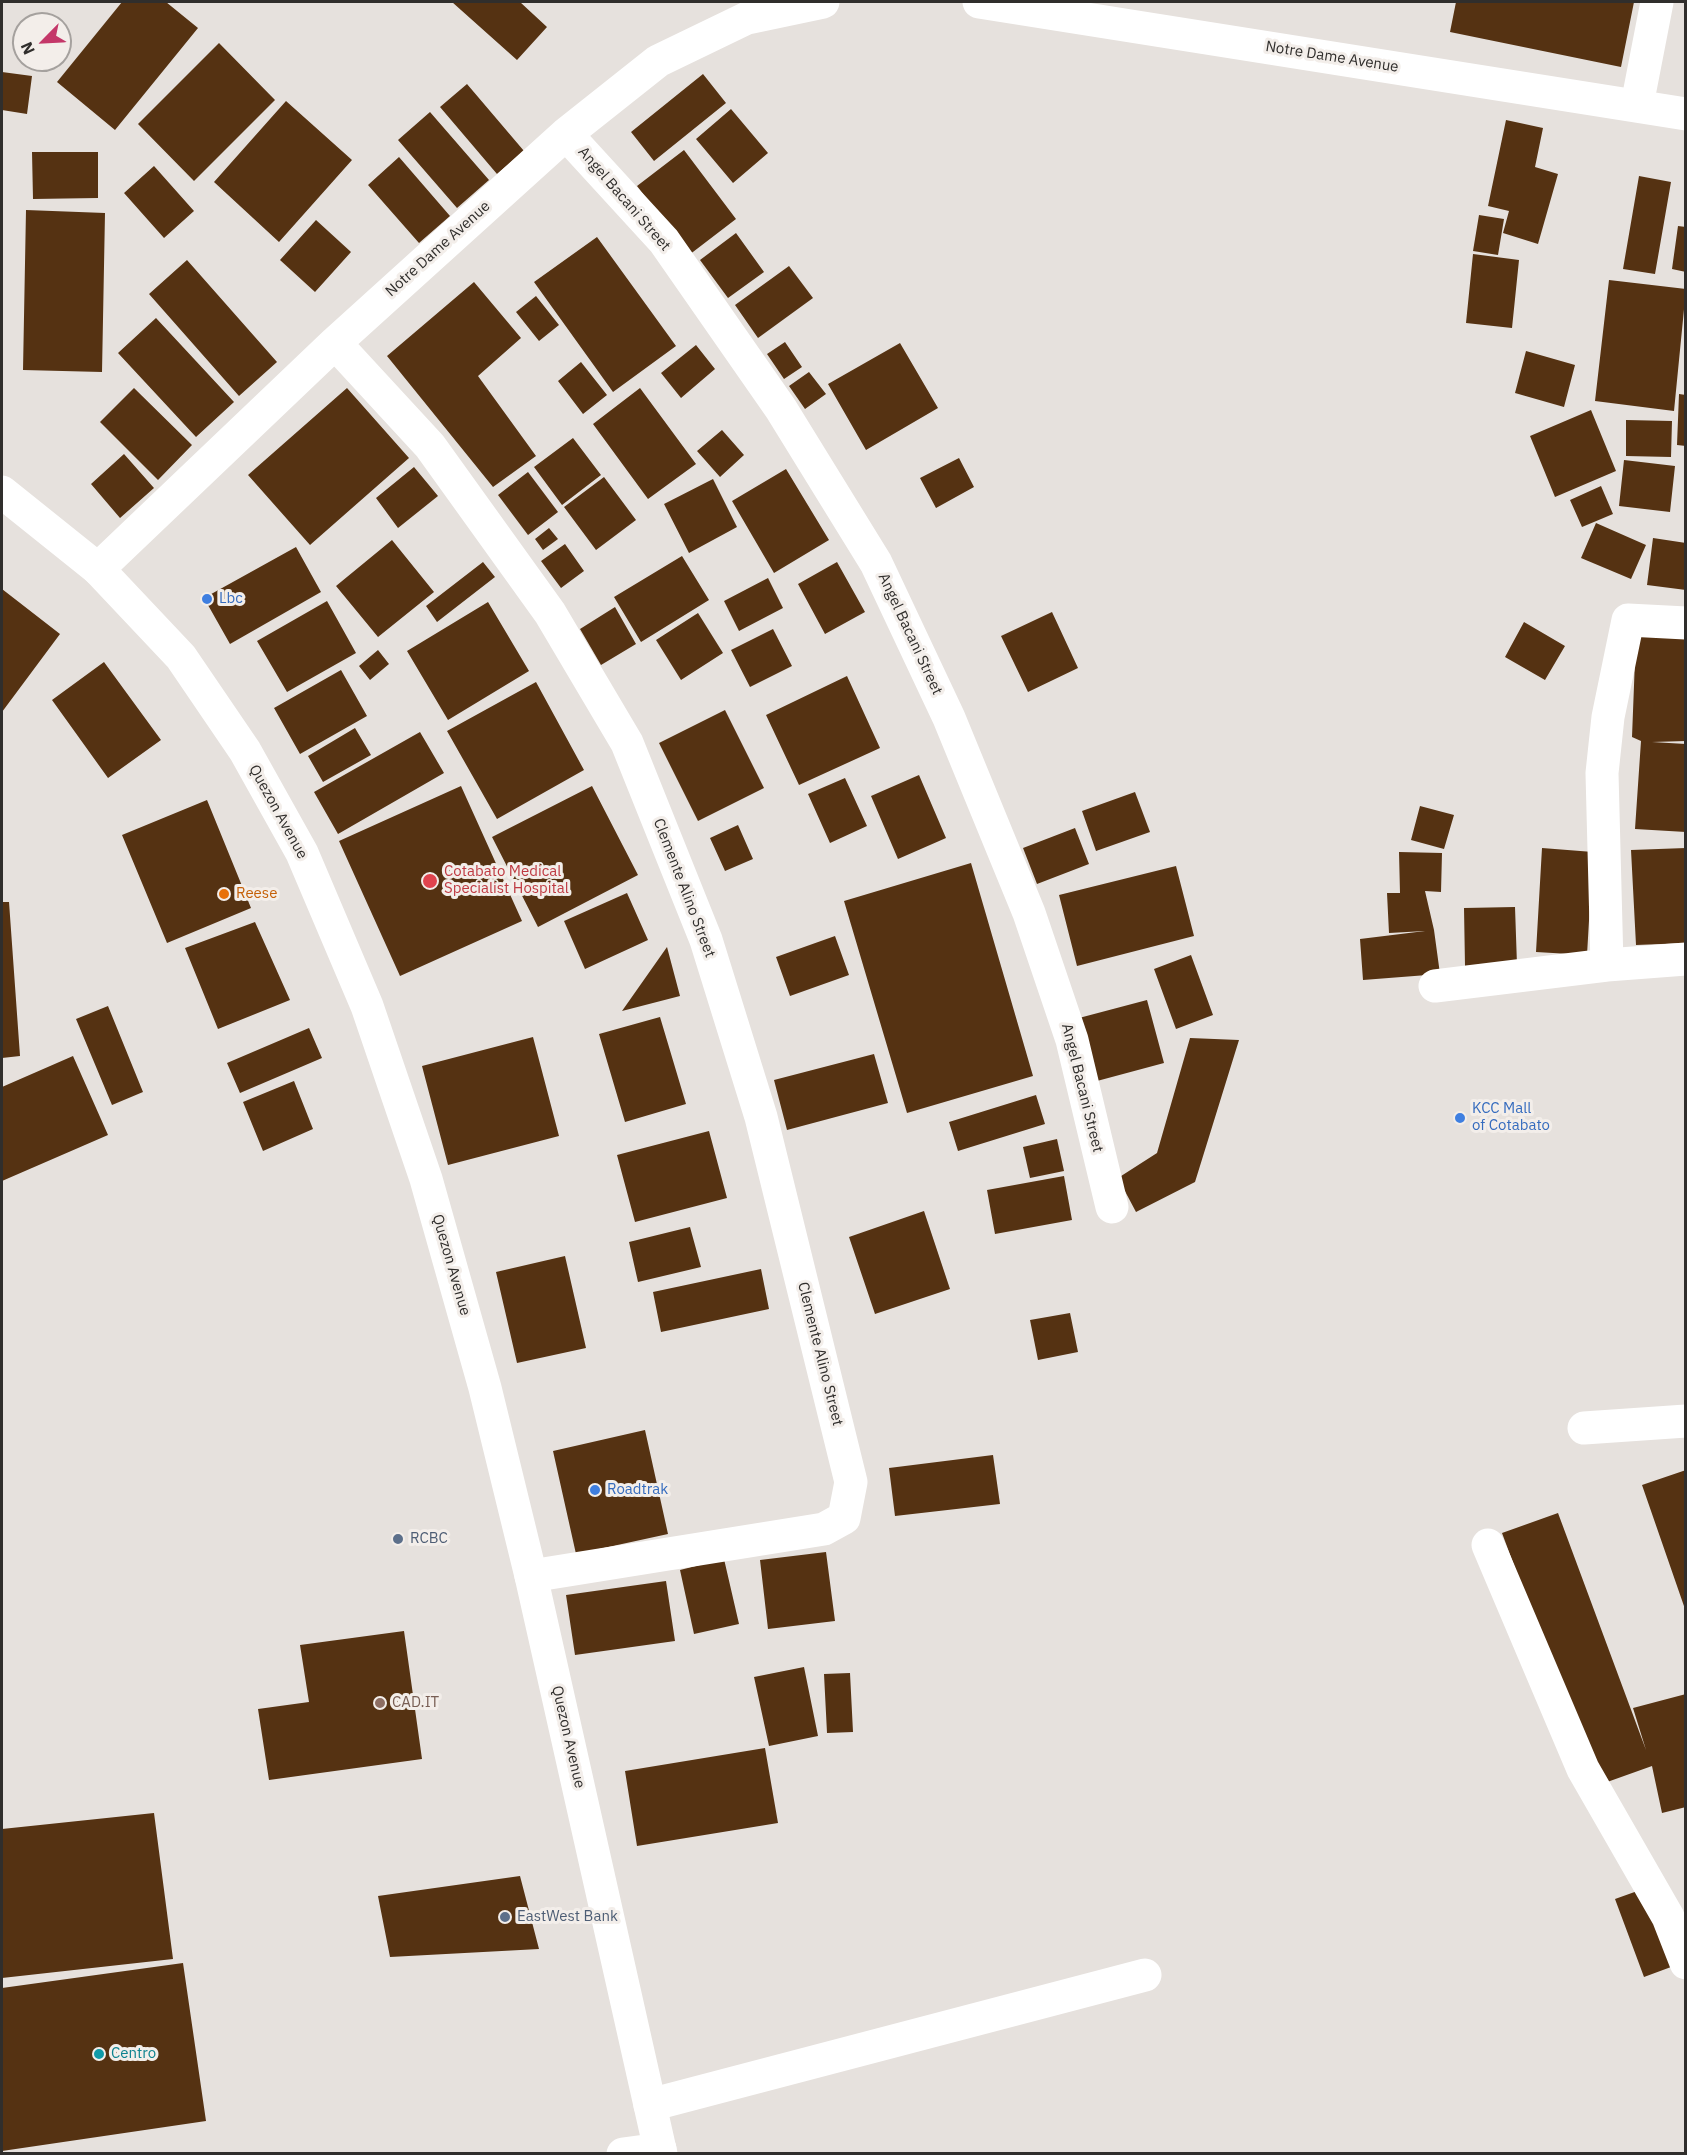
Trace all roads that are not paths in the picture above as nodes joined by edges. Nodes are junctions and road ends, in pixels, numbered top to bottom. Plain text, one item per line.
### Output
1 (823, 2) edge
2 (979, 2) edge
3 (1657, 2) edge
4 (1086, 10) edge
5 (1637, 105) junction
6 (1686, 114) edge
7 (566, 134) junction
8 (335, 343) junction
9 (2, 492) edge
10 (98, 569) junction
11 (1686, 622) edge
12 (1686, 959) edge
13 (1607, 965) junction
14 (1435, 986) dead end
15 (1112, 1208) dead end
16 (1686, 1421) edge
17 (1584, 1428) dead end
18 (1488, 1545) dead end
19 (531, 1576) junction
20 (1677, 1915) edge
21 (1686, 1963) edge
22 (1145, 1975) dead end
23 (650, 2105) junction
24 (661, 2151) edge
25 (622, 2154) edge

1 - 7 street, Notre Dame Avenue
2 - 4 street, Notre Dame Avenue
3 - 5 street
4 - 5 street, Notre Dame Avenue
5 - 6 street, Notre Dame Avenue
7 - 8 street, Notre Dame Avenue
7 - 15 street, Angel Bacani Street
8 - 10 street, Notre Dame Avenue
8 - 19 street, Clemente Alino Street
9 - 10 street, Quezon Avenue
10 - 19 street, Quezon Avenue
11 - 13 street
12 - 13 street
13 - 14 street
16 - 17 street
18 - 20 street
19 - 23 street, Quezon Avenue
20 - 21 street
22 - 23 street
23 - 24 street, Quezon Avenue
24 - 25 street

